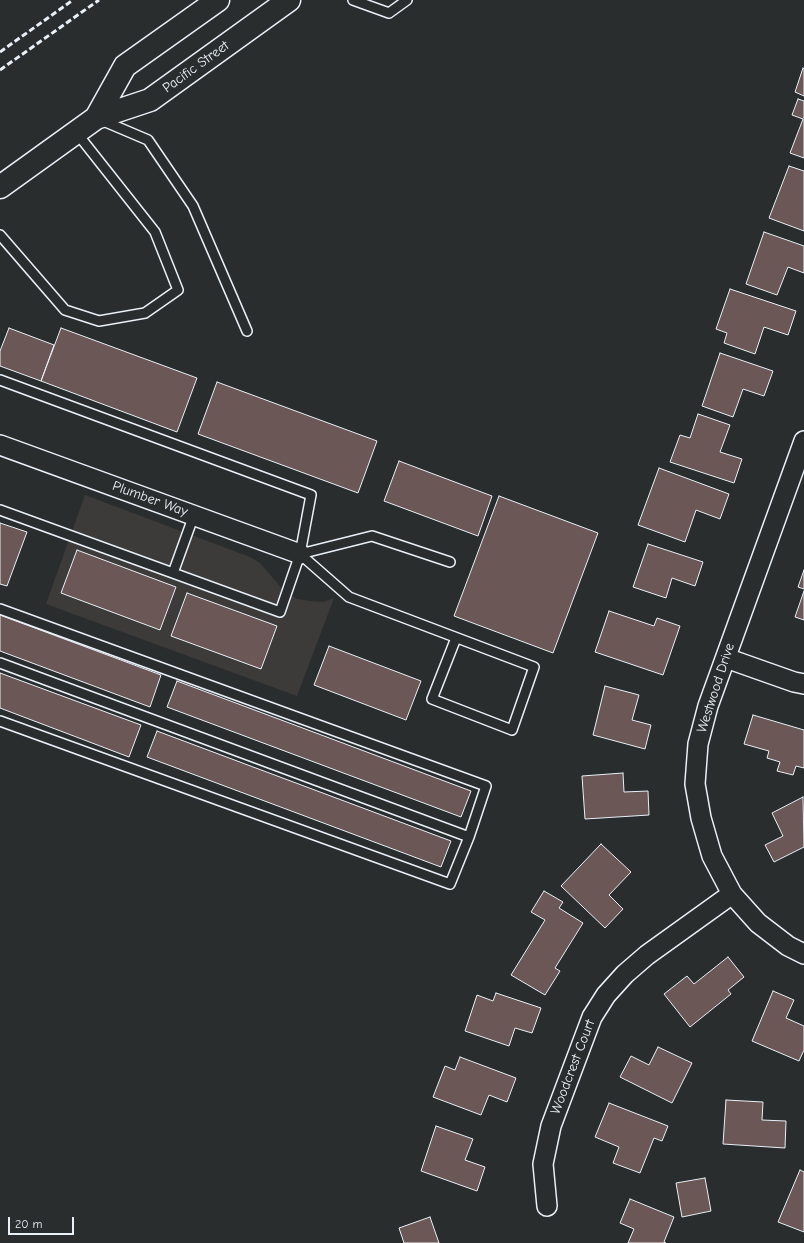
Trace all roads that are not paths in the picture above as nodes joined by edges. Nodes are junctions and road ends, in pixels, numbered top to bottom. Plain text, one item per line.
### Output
1 (218, 0) edge
2 (289, 0) edge
3 (353, 0) edge
4 (407, 0) edge
5 (96, 118) junction
6 (76, 132) junction
7 (0, 187) edge
8 (0, 235) edge
9 (247, 331) dead end
10 (0, 380) edge
11 (804, 441) edge
12 (0, 445) edge
13 (0, 510) edge
14 (194, 515) junction
15 (300, 554) junction
16 (450, 562) dead end
17 (173, 573) junction
18 (0, 610) edge
19 (456, 638) junction
20 (726, 658) junction
21 (0, 662) edge
22 (804, 684) edge
23 (0, 721) edge
24 (469, 836) junction
25 (732, 894) junction
26 (804, 954) edge
27 (547, 1206) dead end

1 - 5 main road, Pacific Street
2 - 5 main road, Pacific Street
3 - 4 lane
5 - 6 main road, Pacific Street
5 - 9 lane
6 - 7 main road, Pacific Street
6 - 8 lane
10 - 15 lane
11 - 20 street, Westwood Drive
12 - 14 street, Plumber Way
13 - 17 lane
14 - 15 street, Plumber Way
14 - 17 lane
15 - 16 lane
15 - 17 lane
15 - 19 lane
18 - 24 lane
19 - 19 lane
20 - 22 street
20 - 25 street, Westwood Drive
21 - 24 lane
23 - 24 lane
25 - 26 street, Westwood Drive
25 - 27 street, Woodcrest Court

